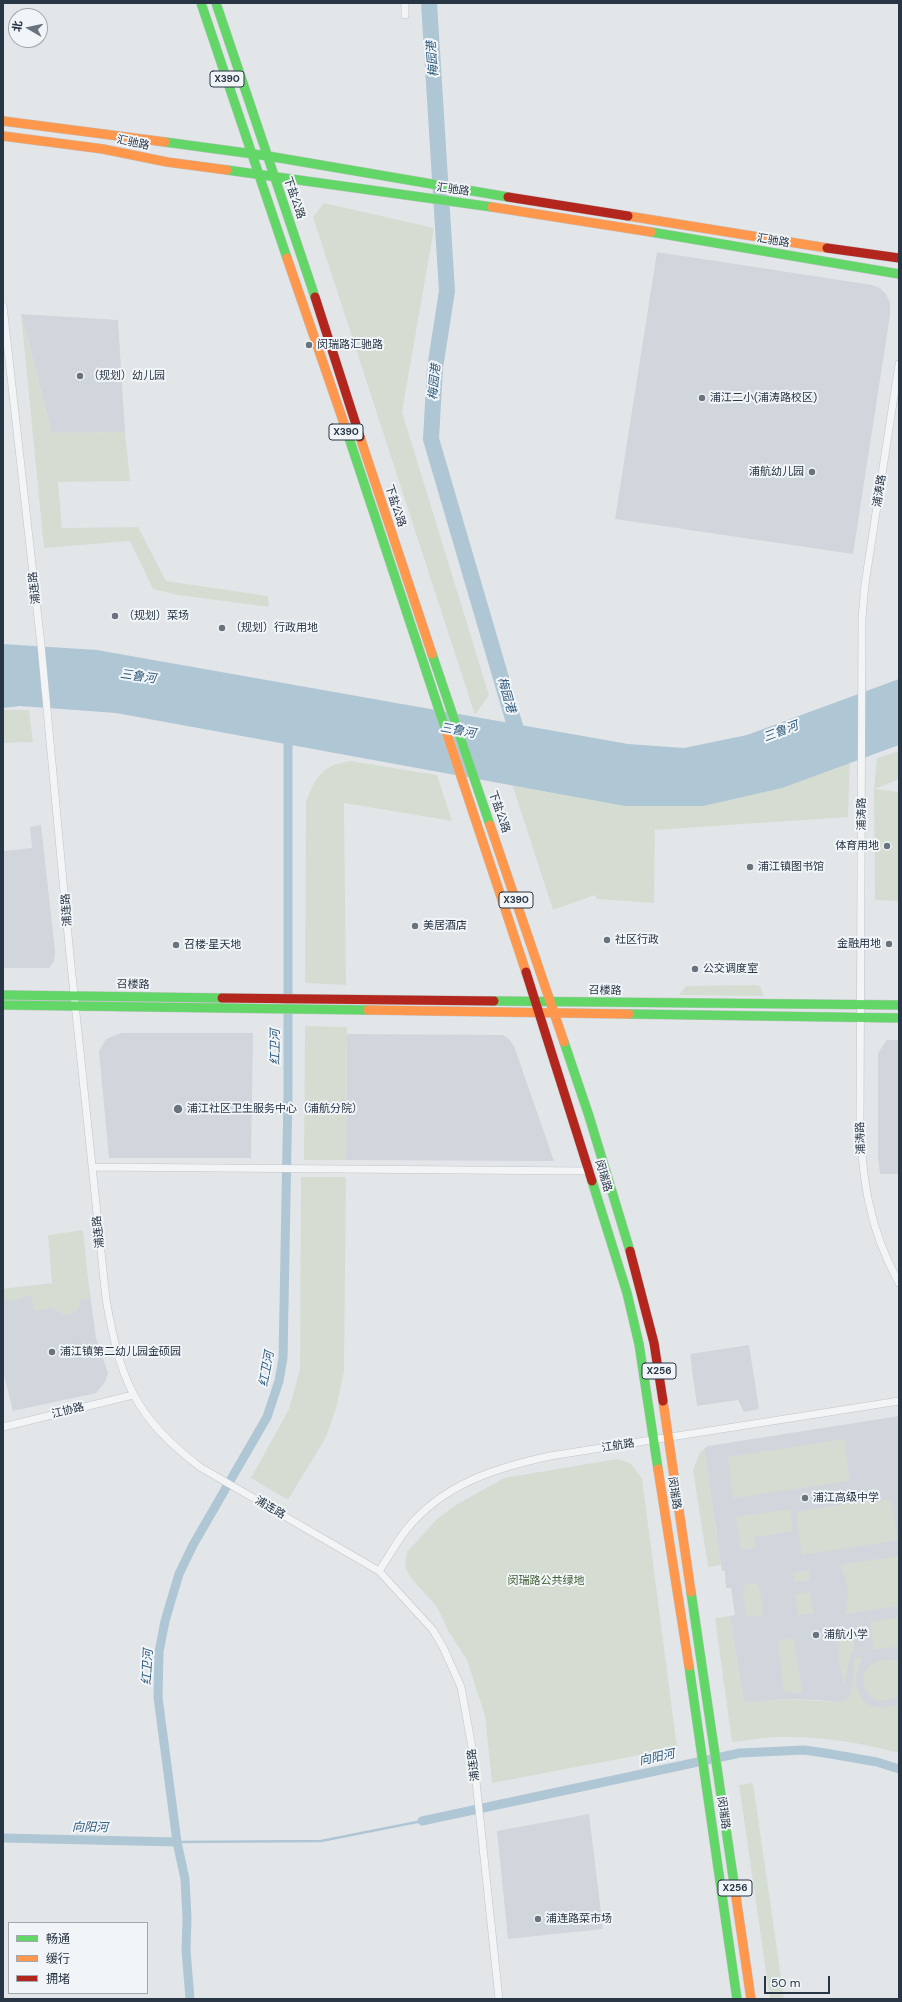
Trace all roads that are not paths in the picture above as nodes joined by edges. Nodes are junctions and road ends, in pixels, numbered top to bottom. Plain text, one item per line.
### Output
1 (201, 3) edge
2 (216, 3) edge
3 (405, 3) edge
4 (405, 15) dead end
5 (3, 121) edge
6 (3, 136) edge
7 (253, 155) junction
8 (268, 156) junction
9 (258, 176) junction
10 (275, 178) junction
11 (899, 258) edge
12 (899, 274) edge
13 (3, 306) edge
14 (899, 364) edge
15 (3, 995) edge
16 (75, 1000) junction
17 (536, 1002) junction
18 (550, 1002) junction
19 (263, 1004) junction
20 (3, 1005) edge
21 (860, 1005) junction
22 (899, 1005) edge
23 (539, 1014) junction
24 (555, 1014) junction
25 (860, 1018) junction
26 (899, 1018) edge
27 (92, 1167) junction
28 (588, 1171) junction
29 (899, 1283) edge
30 (133, 1395) junction
31 (899, 1400) edge
32 (3, 1427) edge
33 (669, 1436) junction
34 (654, 1440) junction
35 (379, 1571) junction
36 (499, 1999) edge
37 (736, 1999) edge
38 (751, 1999) edge

1 - 7 main road, X390
2 - 8 main road, 下盐公路 / X390
3 - 4 street
5 - 7 main road, 汇驰路
6 - 9 main road, 汇驰路
7 - 8 main road, 汇驰路
7 - 9 main road, X390
8 - 10 main road, 下盐公路 / X390
8 - 11 main road, 汇驰路
9 - 10 main road, 汇驰路
9 - 17 main road, X390
10 - 12 main road, 汇驰路
10 - 18 main road, 下盐公路 / X390
13 - 16 street, 浦连路
14 - 21 street, 浦涛路
15 - 16 main road, 召楼路
16 - 19 main road, 召楼路
16 - 20 main road, 召楼路
16 - 27 street, 浦连路
17 - 18 main road, 召楼路
17 - 19 main road, 召楼路
17 - 23 main road, 闵瑞路 / X256
18 - 21 main road, 召楼路
18 - 24 main road, 下盐公路 / X390
19 - 23 main road
21 - 22 main road, 召楼路
21 - 25 street, 浦涛路
23 - 24 main road
23 - 28 main road, 闵瑞路 / X256
24 - 25 main road
24 - 33 main road, 闵瑞路 / X256
25 - 26 main road
25 - 29 street, 浦涛路
27 - 28 street
27 - 30 street, 浦连路
28 - 34 main road, 闵瑞路 / X256
30 - 32 street, 江协路
30 - 35 street, 浦连路
31 - 33 street, 江航路
33 - 34 street, 江航路
33 - 38 main road, 闵瑞路 / X256
34 - 35 street, 江航路
34 - 37 main road, 闵瑞路 / X256
35 - 36 street, 浦连路

